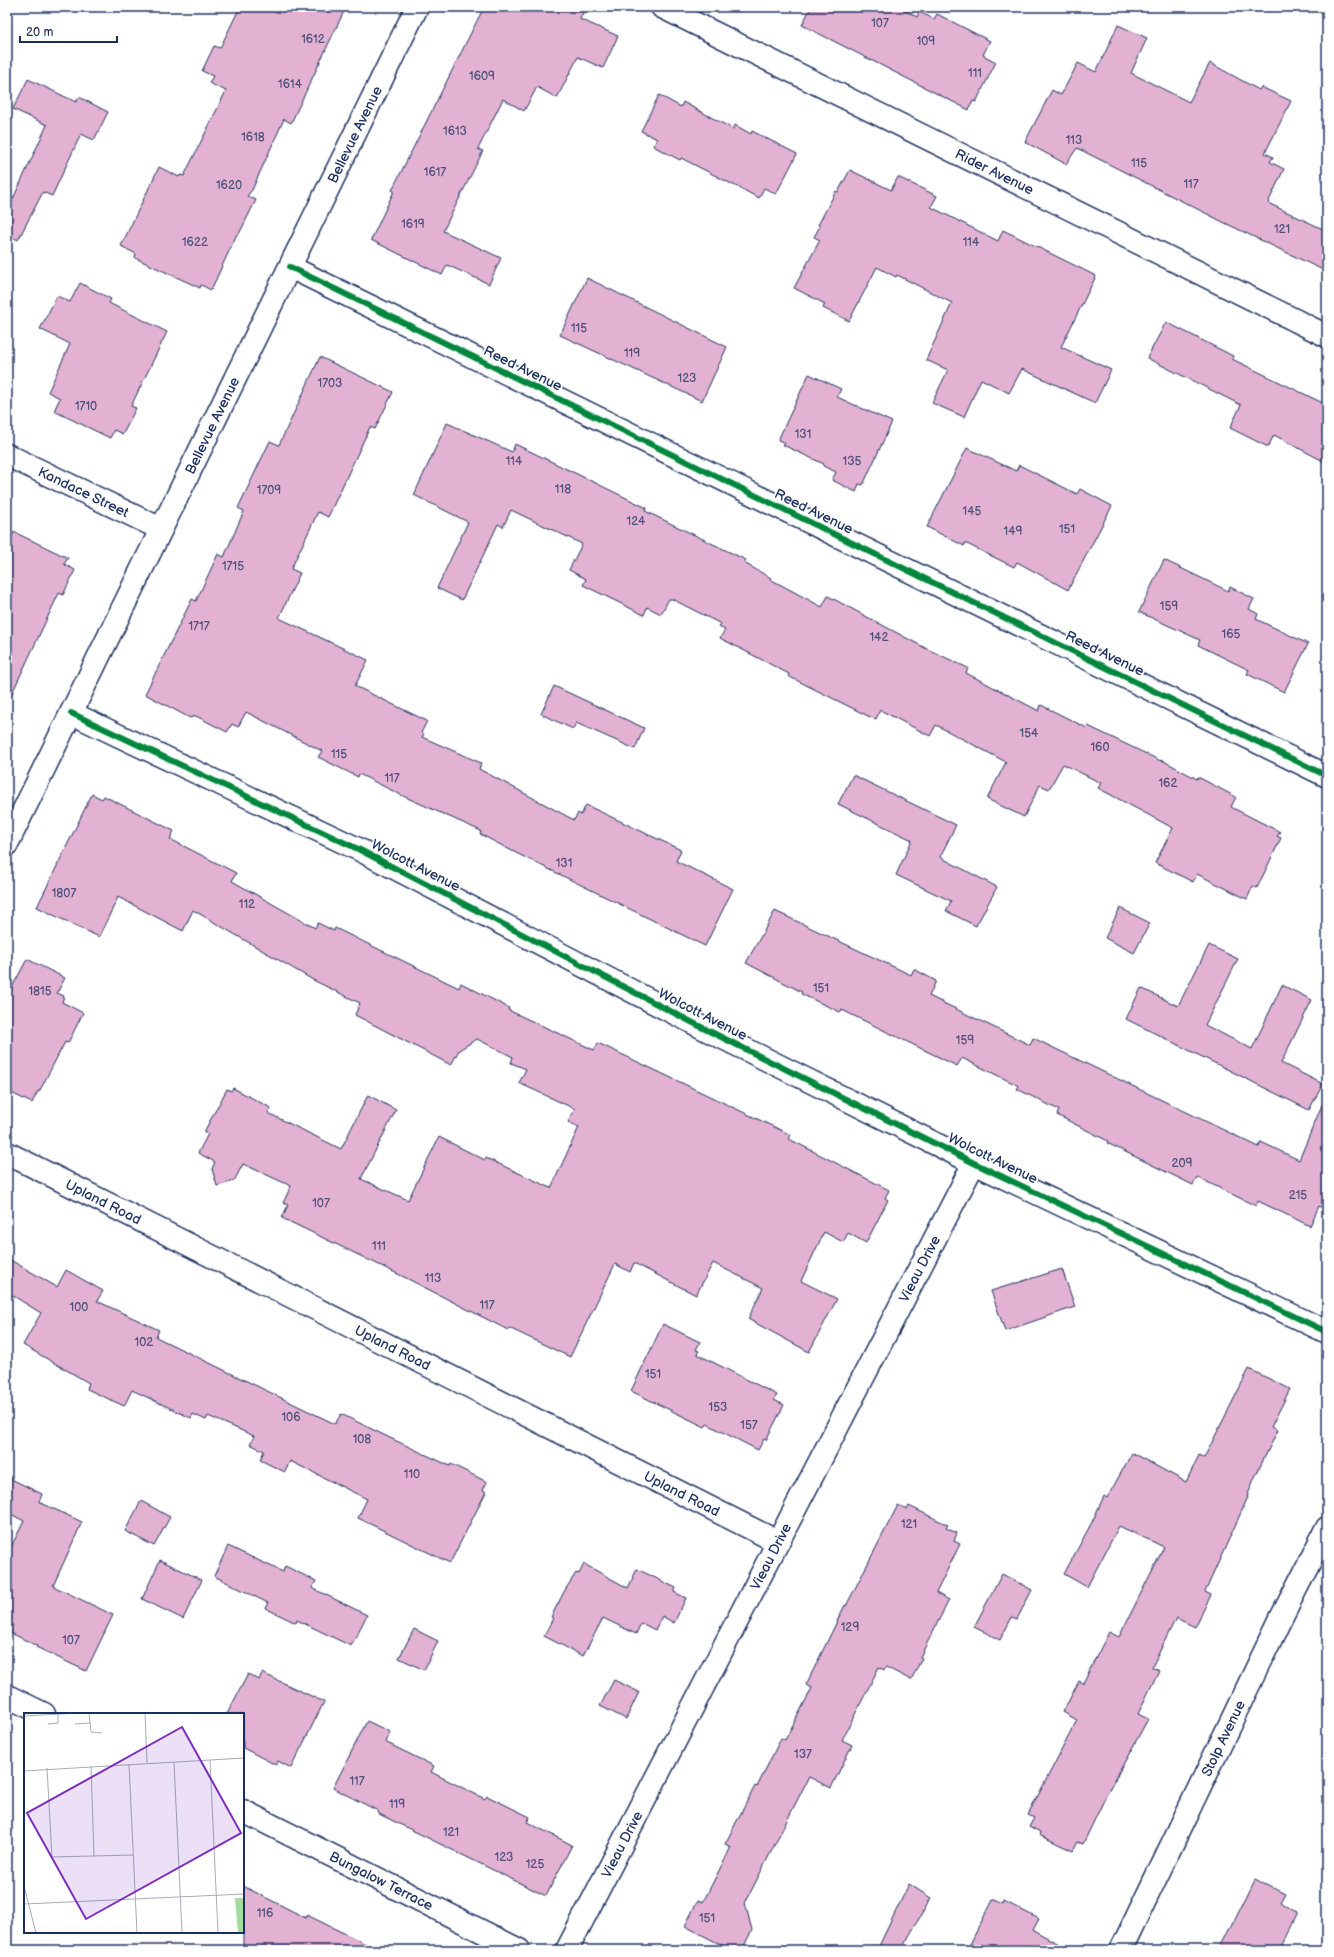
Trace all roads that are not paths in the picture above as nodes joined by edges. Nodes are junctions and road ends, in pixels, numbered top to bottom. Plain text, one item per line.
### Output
1 (417, 7) edge
2 (662, 7) edge
3 (290, 267) junction
4 (1327, 336) edge
5 (7, 455) edge
6 (161, 529) junction
7 (71, 713) junction
8 (1327, 776) edge
9 (7, 844) edge
10 (7, 1153) edge
11 (974, 1163) junction
12 (1327, 1332) edge
13 (1327, 1528) edge
14 (778, 1542) junction
15 (7, 1696) edge
16 (42, 1713) edge
17 (244, 1812) edge
18 (519, 1950) edge
19 (567, 1950) edge
20 (1121, 1950) edge

1 - 3 street, Bellevue Avenue
2 - 4 street, Rider Avenue
3 - 6 street, Bellevue Avenue
3 - 8 street, Reed Avenue
5 - 6 street, Kandace Street
6 - 7 street, Bellevue Avenue
7 - 9 street, Bellevue Avenue
7 - 11 street, Wolcott Avenue
10 - 14 street, Upland Road
11 - 12 street, Wolcott Avenue
11 - 14 street, Vieau Drive
13 - 20 street, Stolp Avenue
14 - 19 street, Vieau Drive
15 - 16 street
17 - 18 street, Bungalow Terrace

